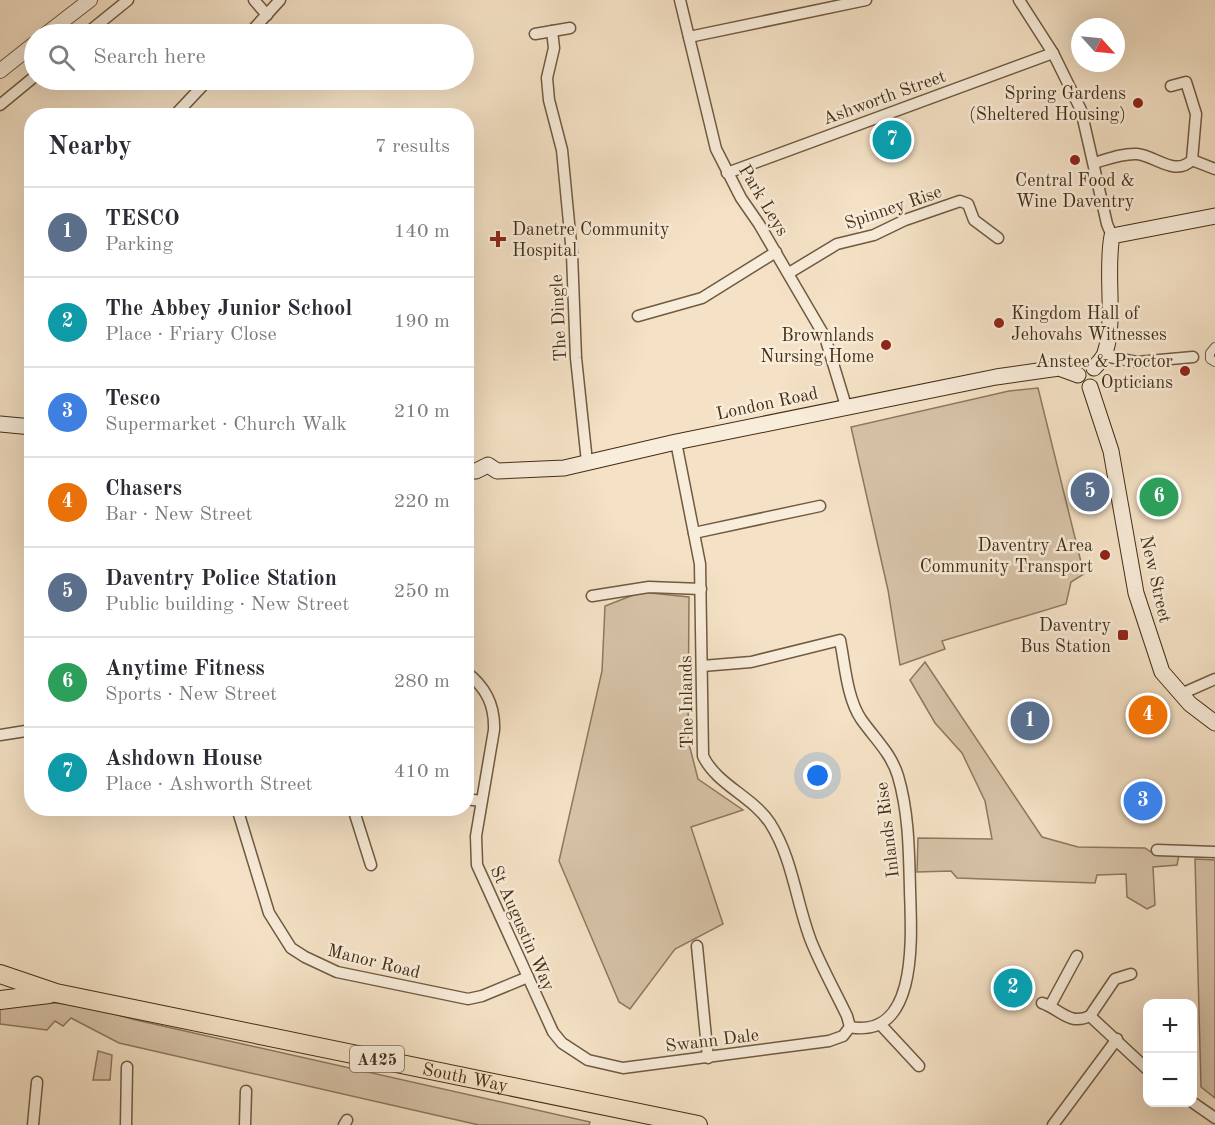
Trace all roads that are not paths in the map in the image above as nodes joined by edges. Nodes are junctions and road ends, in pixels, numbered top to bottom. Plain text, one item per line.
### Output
1 (90, 0) edge
2 (128, 0) edge
3 (254, 0) edge
4 (280, 0) edge
5 (680, 0) edge
6 (866, 0) edge
7 (1019, 0) edge
8 (267, 15) junction
9 (59, 24) edge
10 (98, 24) edge
11 (258, 24) edge
12 (570, 28) dead end
13 (552, 31) junction
14 (534, 34) dead end
15 (689, 37) junction
16 (24, 52) edge
17 (1053, 53) junction
18 (0, 71) edge
19 (24, 85) edge
20 (1171, 86) dead end
21 (199, 90) edge
22 (0, 105) edge
23 (182, 108) edge
24 (1192, 160) junction
25 (1094, 163) junction
26 (1215, 169) edge
27 (727, 173) junction
28 (1215, 216) edge
29 (1112, 236) junction
30 (998, 238) dead end
31 (776, 252) junction
32 (789, 273) junction
33 (638, 316) dead end
34 (1215, 347) edge
35 (1104, 356) junction
36 (1193, 357) joint
37 (1213, 359) edge
38 (1094, 368) junction
39 (1078, 375) junction
40 (1090, 387) junction
41 (846, 406) junction
42 (0, 424) edge
43 (24, 426) edge
44 (676, 442) junction
45 (587, 462) junction
46 (474, 471) edge
47 (820, 506) dead end
48 (694, 533) junction
49 (701, 589) junction
50 (592, 596) dead end
51 (702, 666) junction
52 (1215, 679) edge
53 (474, 681) edge
54 (1181, 694) junction
55 (1215, 723) edge
56 (24, 731) edge
57 (0, 735) edge
58 (474, 800) edge
59 (481, 801) junction
60 (240, 816) edge
61 (356, 816) edge
62 (1157, 850) dead end
63 (1215, 852) edge
64 (371, 865) dead end
65 (697, 946) dead end
66 (1077, 956) dead end
67 (0, 974) edge
68 (1131, 974) dead end
69 (528, 977) junction
70 (57, 993) junction
71 (0, 1000) edge
72 (1090, 1016) junction
73 (880, 1024) junction
74 (850, 1028) junction
75 (1117, 1039) junction
76 (576, 1052) joint
77 (708, 1058) junction
78 (1143, 1065) edge
79 (127, 1066) dead end
80 (919, 1066) dead end
81 (38, 1082) dead end
82 (246, 1091) dead end
83 (1197, 1105) edge
84 (1215, 1118) edge
85 (33, 1125) edge
86 (126, 1125) edge
87 (245, 1125) edge
88 (698, 1125) edge
89 (1053, 1125) edge

1 - 9 street
2 - 10 street
3 - 8 street
4 - 8 street
5 - 15 street, Park Leys
6 - 15 street
7 - 17 street
8 - 11 street
12 - 13 street
13 - 14 street
13 - 45 street, The Dingle
15 - 27 street, Park Leys
16 - 18 street
17 - 25 street
17 - 27 street, Ashworth Street
19 - 22 street
20 - 24 street
21 - 23 street
24 - 25 street
24 - 26 street
25 - 29 street
27 - 31 street, Park Leys
28 - 29 main road
29 - 35 main road
30 - 32 street, Spinney Rise
31 - 32 street, Park Leys
31 - 33 street
32 - 41 street, Park Leys
34 - 37 street
35 - 36 street
35 - 38 main road
36 - 37 street
38 - 39 main road
38 - 40 main road
39 - 40 main road
39 - 41 main road, London Road
40 - 54 main road, New Street
41 - 44 main road, London Road
42 - 43 main road
44 - 45 main road, London Road
44 - 48 street, The Inlands
45 - 46 main road, London Road
47 - 48 street
48 - 49 street, The Inlands
49 - 50 street
49 - 51 street, The Inlands
51 - 73 street, Inlands Rise
51 - 74 street, The Inlands
52 - 54 street
53 - 59 street, St Augustin Way
54 - 55 main road, New Street
56 - 57 street
58 - 59 street
59 - 69 street, St Augustin Way
60 - 69 street, Manor Road
61 - 64 street
62 - 63 street
65 - 77 street
66 - 72 street
67 - 70 main road, South Way / A425
68 - 72 street
69 - 76 street, St Augustin Way
70 - 71 main road, South Way / A425
70 - 88 main road, South Way / A425
72 - 75 street
73 - 74 street
73 - 80 street
74 - 77 street, Swann Dale
75 - 78 street
75 - 89 street
76 - 77 street, Swann Dale
79 - 86 street
81 - 85 street
82 - 87 street
83 - 84 street

